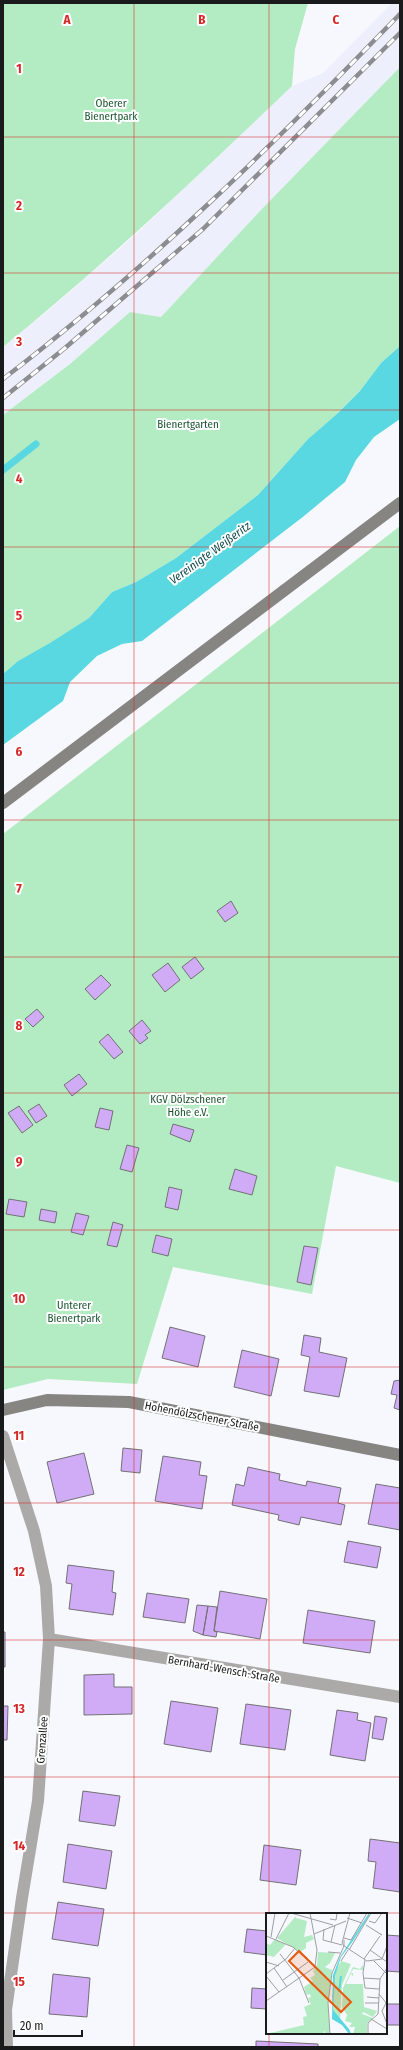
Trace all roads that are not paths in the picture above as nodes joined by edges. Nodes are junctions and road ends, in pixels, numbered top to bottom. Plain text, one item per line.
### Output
1 (400, 504) edge
2 (3, 803) edge
3 (3, 1410) edge
4 (3, 1436) edge
5 (400, 1455) edge
6 (49, 1639) junction
7 (400, 1697) edge
8 (7, 2047) edge

1 - 2 main road
3 - 5 main road, Hohendölzschener Straße
4 - 6 street, Grenzallee
6 - 7 street, Bernhard-Wensch-Straße
6 - 8 street, Grenzallee

